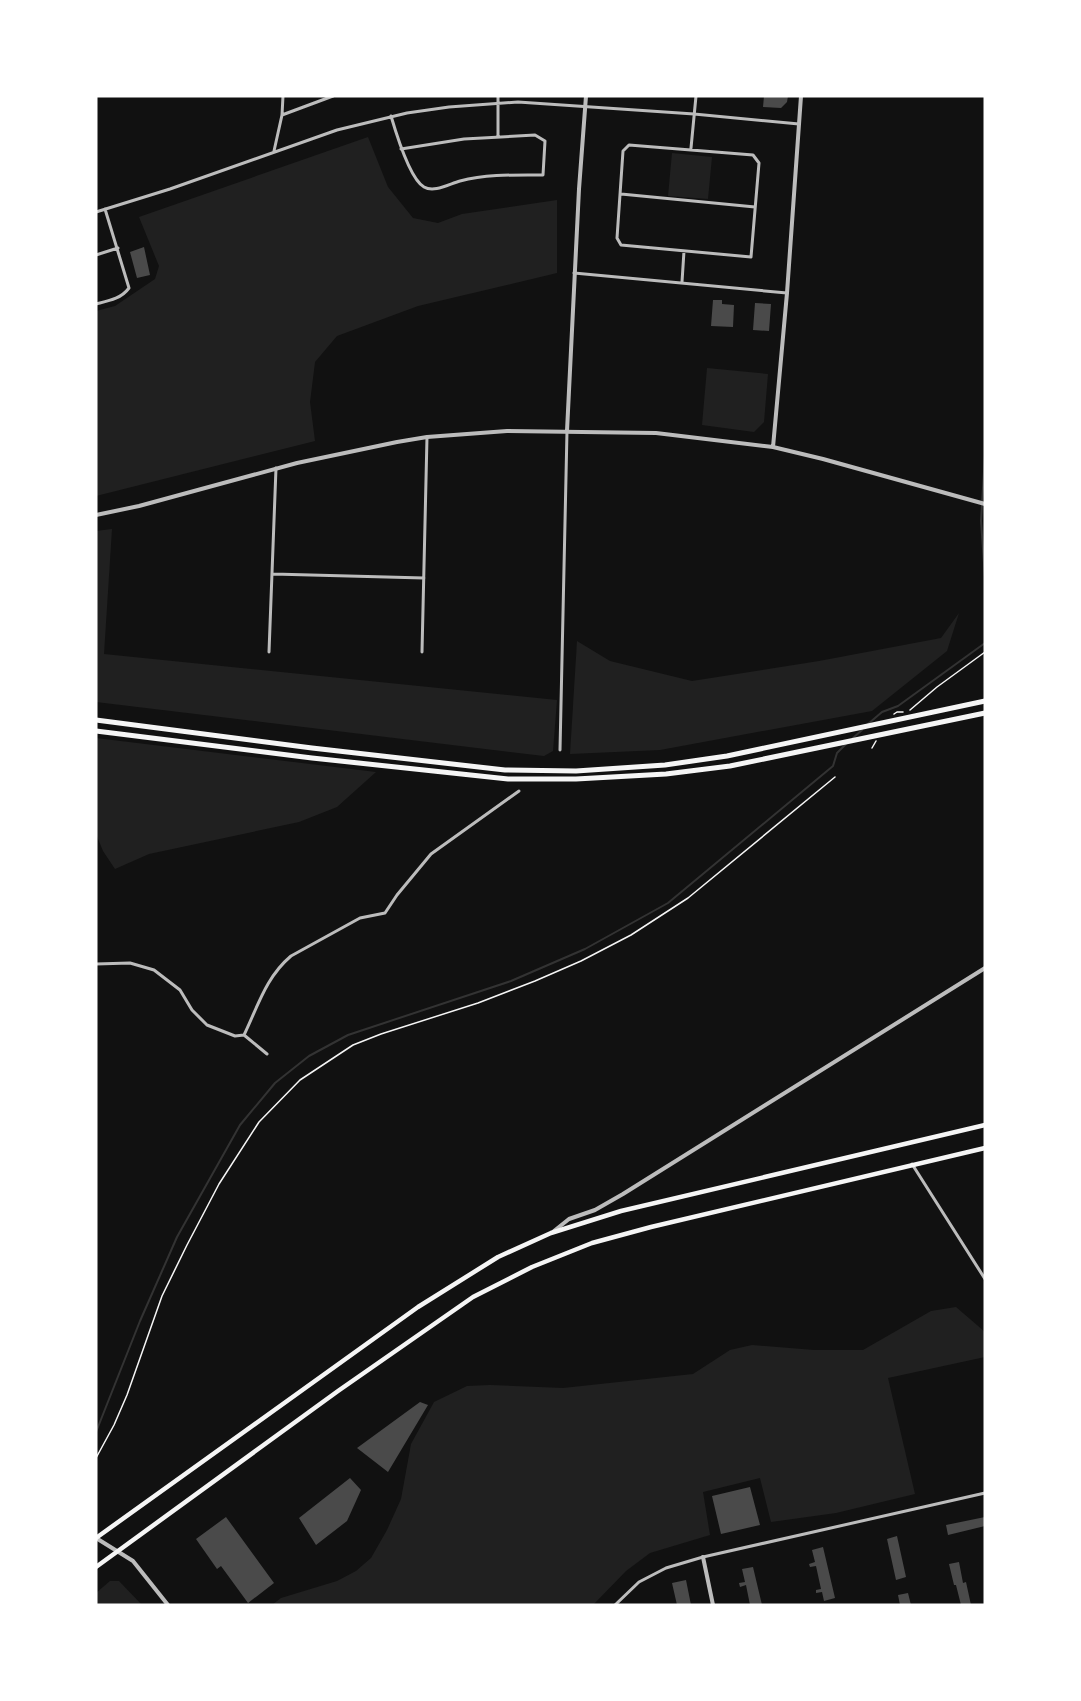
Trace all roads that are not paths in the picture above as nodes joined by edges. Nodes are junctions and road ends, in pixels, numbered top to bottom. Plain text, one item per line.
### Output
1 (283, 96) edge
2 (333, 96) edge
3 (498, 96) edge
4 (586, 96) edge
5 (696, 96) edge
6 (801, 96) edge
7 (498, 102) junction
8 (585, 105) junction
9 (694, 114) junction
10 (282, 115) junction
11 (391, 116) junction
12 (799, 124) junction
13 (498, 136) junction
14 (691, 148) junction
15 (401, 149) junction
16 (274, 151) junction
17 (621, 194) junction
18 (755, 207) junction
19 (105, 209) junction
20 (96, 212) edge
21 (118, 248) junction
22 (684, 251) junction
23 (96, 255) edge
24 (574, 273) junction
25 (682, 282) junction
26 (787, 293) junction
27 (96, 304) edge
28 (567, 431) junction
29 (428, 437) junction
30 (773, 447) junction
31 (276, 468) junction
32 (985, 504) edge
33 (96, 515) edge
34 (272, 574) junction
35 (424, 578) junction
36 (269, 652) dead end
37 (422, 652) dead end
38 (985, 701) edge
39 (985, 713) edge
40 (96, 720) edge
41 (96, 730) edge
42 (560, 750) dead end
43 (519, 791) dead end
44 (96, 964) edge
45 (985, 968) edge
46 (244, 1035) junction
47 (267, 1054) dead end
48 (985, 1125) edge
49 (985, 1148) edge
50 (912, 1164) junction
51 (551, 1233) junction
52 (985, 1279) edge
53 (985, 1493) edge
54 (96, 1538) edge
55 (118, 1552) junction
56 (703, 1557) junction
57 (96, 1567) edge
58 (168, 1605) edge
59 (615, 1605) edge
60 (713, 1605) edge

1 - 10 street
2 - 10 street
3 - 7 street
4 - 8 street
5 - 9 street
6 - 12 street
7 - 8 street
7 - 11 street
7 - 13 street
8 - 9 street
8 - 24 street
9 - 12 street
9 - 14 street
10 - 16 street
11 - 15 street
11 - 16 street
12 - 26 street
13 - 15 street
13 - 15 street
14 - 17 street
14 - 18 street
16 - 19 street
17 - 18 street
17 - 22 street
18 - 22 street
19 - 20 street
19 - 21 street
21 - 23 street
21 - 27 street
22 - 25 street
24 - 25 street
24 - 28 street
25 - 26 street
26 - 30 street
28 - 29 street
28 - 30 street
28 - 42 street
29 - 31 street
29 - 35 street
30 - 32 street
31 - 33 street
31 - 34 street
34 - 35 street
34 - 36 street
35 - 37 street
38 - 40 highway
39 - 41 highway
43 - 46 street
44 - 46 street
45 - 51 street
46 - 47 street
48 - 51 main road
49 - 50 main road
50 - 52 street
50 - 55 main road
51 - 54 main road
53 - 56 street
54 - 55 street
55 - 57 main road
55 - 58 street
56 - 59 street
56 - 60 street

